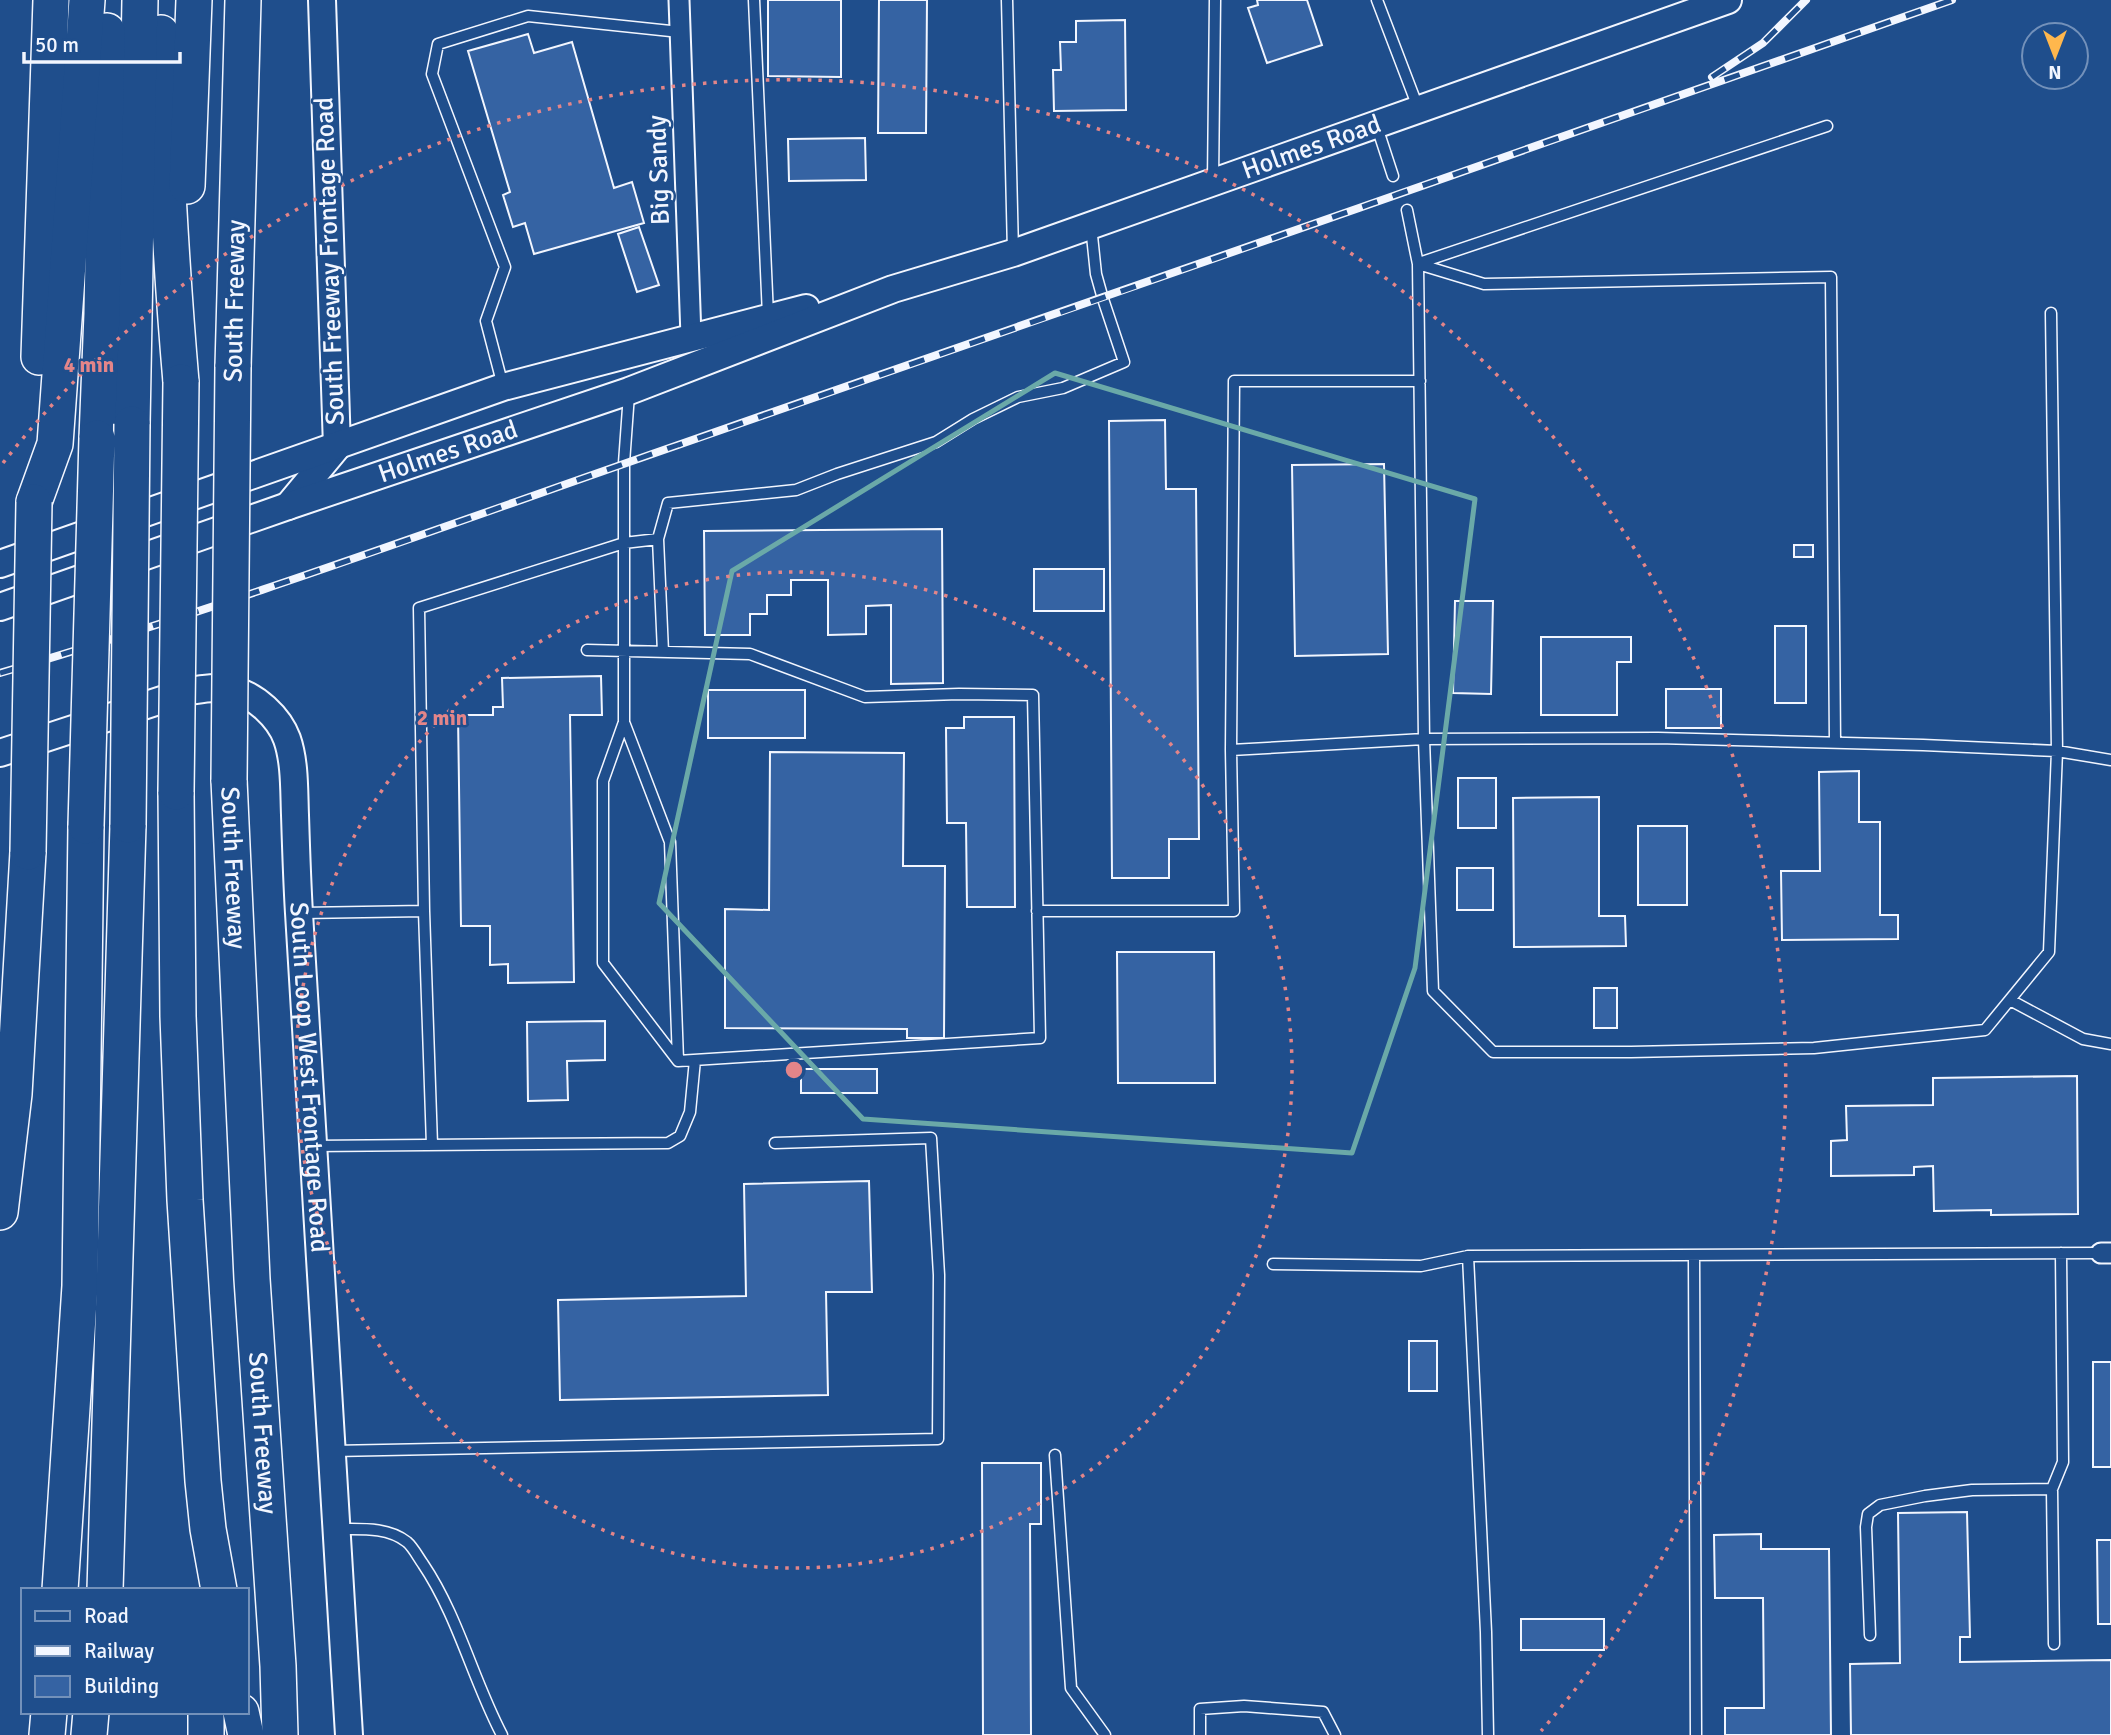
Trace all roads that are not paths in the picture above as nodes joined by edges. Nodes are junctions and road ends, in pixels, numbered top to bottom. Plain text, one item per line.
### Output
1 (51, 0) edge
2 (87, 0) edge
3 (107, 0) edge
4 (140, 0) edge
5 (160, 0) edge
6 (194, 0) edge
7 (243, 0) edge
8 (321, 0) edge
9 (679, 0) edge
10 (754, 0) edge
11 (1007, 0) edge
12 (1215, 0) edge
13 (1377, 0) edge
14 (1726, 0) edge
15 (680, 32) junction
16 (1419, 110) junction
17 (1377, 125) junction
18 (1827, 125) dead end
19 (1393, 176) dead end
20 (1213, 183) junction
21 (1407, 210) dead end
22 (1091, 225) junction
23 (1013, 253) junction
24 (1418, 264) junction
25 (893, 289) junction
26 (2051, 313) dead end
27 (768, 317) junction
28 (691, 337) junction
29 (1420, 381) junction
30 (181, 382) junction
31 (503, 387) junction
32 (629, 391) junction
33 (45, 445) junction
34 (337, 447) junction
35 (288, 506) junction
36 (658, 539) junction
37 (624, 543) junction
38 (0, 564) edge
39 (0, 607) edge
40 (587, 650) dead end
41 (624, 652) junction
42 (663, 652) junction
43 (624, 722) junction
44 (1424, 739) junction
45 (1835, 742) junction
46 (1231, 750) junction
47 (2057, 751) junction
48 (0, 753) edge
49 (2111, 760) edge
50 (424, 911) junction
51 (1037, 911) junction
52 (299, 913) junction
53 (2010, 1000) junction
54 (2111, 1044) edge
55 (695, 1060) junction
56 (678, 1061) junction
57 (775, 1143) dead end
58 (432, 1145) junction
59 (313, 1146) junction
60 (0, 1212) edge
61 (2061, 1253) junction
62 (2106, 1253) edge
63 (1694, 1255) junction
64 (1468, 1256) junction
65 (1273, 1264) dead end
66 (331, 1451) junction
67 (1055, 1455) dead end
68 (2052, 1489) junction
69 (208, 1529) junction
70 (336, 1529) junction
71 (60, 1588) edge
72 (105, 1588) edge
73 (208, 1588) edge
74 (219, 1588) edge
75 (1870, 1636) dead end
76 (2054, 1644) dead end
77 (49, 1714) edge
78 (91, 1714) edge
79 (206, 1714) edge
80 (241, 1714) edge
81 (47, 1735) edge
82 (89, 1735) edge
83 (206, 1735) edge
84 (246, 1735) edge
85 (280, 1735) edge
86 (349, 1735) edge
87 (502, 1735) edge
88 (1105, 1735) edge
89 (1200, 1735) edge
90 (1335, 1735) edge
91 (1488, 1735) edge
92 (1696, 1735) edge

1 - 33 highway
2 - 33 highway
3 - 71 highway, bridge
4 - 72 highway, bridge
5 - 30 highway
6 - 30 highway
7 - 85 highway, South Freeway, bridge
8 - 34 main road, South Freeway Frontage Road
9 - 15 street, Big Sandy
10 - 27 lane
11 - 23 lane
12 - 20 lane
13 - 16 lane
14 - 16 main road, Holmes Road
15 - 28 street, Big Sandy
15 - 31 lane
16 - 17 main road, Holmes Road
17 - 19 lane
17 - 20 main road, Holmes Road
18 - 24 lane
20 - 22 main road, Holmes Road
21 - 24 lane
22 - 23 main road, Holmes Road
22 - 36 lane
23 - 25 main road, Holmes Road
24 - 29 lane
24 - 45 lane
25 - 27 main road, Holmes Road
25 - 32 main road, Holmes Road
26 - 47 lane
27 - 28 main road, Holmes Road
28 - 31 main road, Holmes Road
29 - 44 lane
29 - 46 lane
30 - 69 highway, bridge
31 - 34 main road, Holmes Road
32 - 35 main road, Holmes Road
32 - 37 lane
33 - 60 highway, bridge
34 - 35 main road, South Freeway Frontage Road
34 - 38 main road, Holmes Road
35 - 39 main road, Holmes Road
36 - 37 lane
36 - 42 lane
37 - 41 lane
37 - 50 lane
40 - 41 lane
41 - 42 lane
41 - 43 lane
42 - 51 lane
43 - 56 lane
43 - 56 lane
44 - 45 lane
44 - 46 lane
44 - 53 lane
45 - 47 lane
46 - 51 lane
47 - 49 lane
47 - 53 lane
48 - 52 main road, South Loop West Frontage Road
50 - 52 lane
50 - 58 lane
51 - 55 lane
52 - 59 main road, South Loop West Frontage Road
53 - 54 lane
55 - 56 lane
55 - 58 lane
57 - 66 lane
58 - 59 lane
59 - 66 main road, South Loop West Frontage Road
61 - 62 lane
61 - 63 lane
61 - 68 lane
63 - 64 lane
63 - 92 lane
64 - 65 lane
64 - 91 lane
66 - 70 main road, South Loop West Frontage Road
67 - 88 lane
68 - 75 lane
68 - 76 lane
69 - 73 highway
69 - 74 highway
70 - 86 main road, South Loop West Frontage Road
70 - 87 lane
77 - 81 highway
78 - 82 highway
79 - 83 highway
80 - 84 highway
89 - 90 lane

